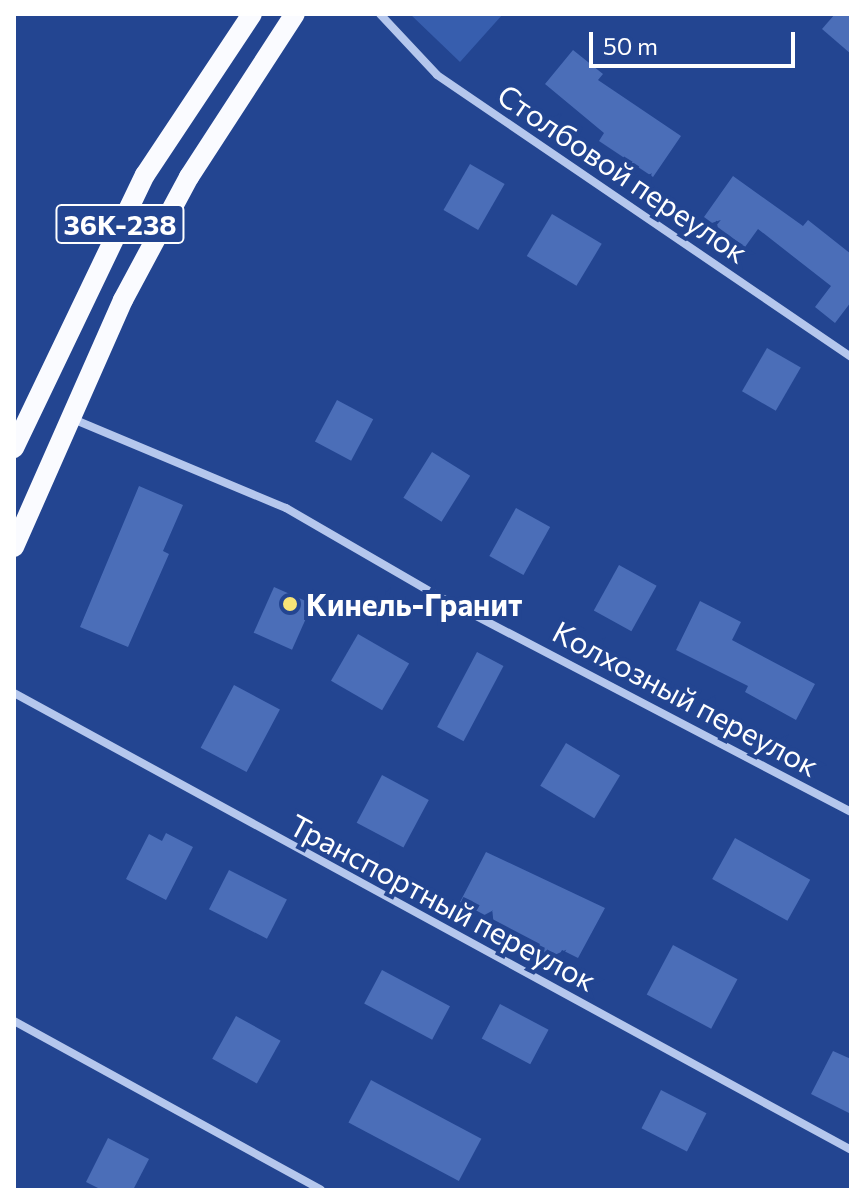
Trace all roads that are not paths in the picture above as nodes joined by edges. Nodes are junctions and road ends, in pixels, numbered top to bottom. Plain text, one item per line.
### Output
1 (252, 14) edge
2 (295, 14) edge
3 (380, 14) edge
4 (851, 357) edge
5 (69, 417) junction
6 (14, 448) edge
7 (14, 547) edge
8 (14, 693) edge
9 (851, 812) edge
10 (14, 1021) edge
11 (851, 1150) edge
12 (321, 1190) edge

1 - 6 main road, 36К-238
2 - 5 main road
3 - 4 street, Столбовой переулок
5 - 7 main road
5 - 9 street, Колхозный переулок
8 - 11 street, Транспортный переулок
10 - 12 street

